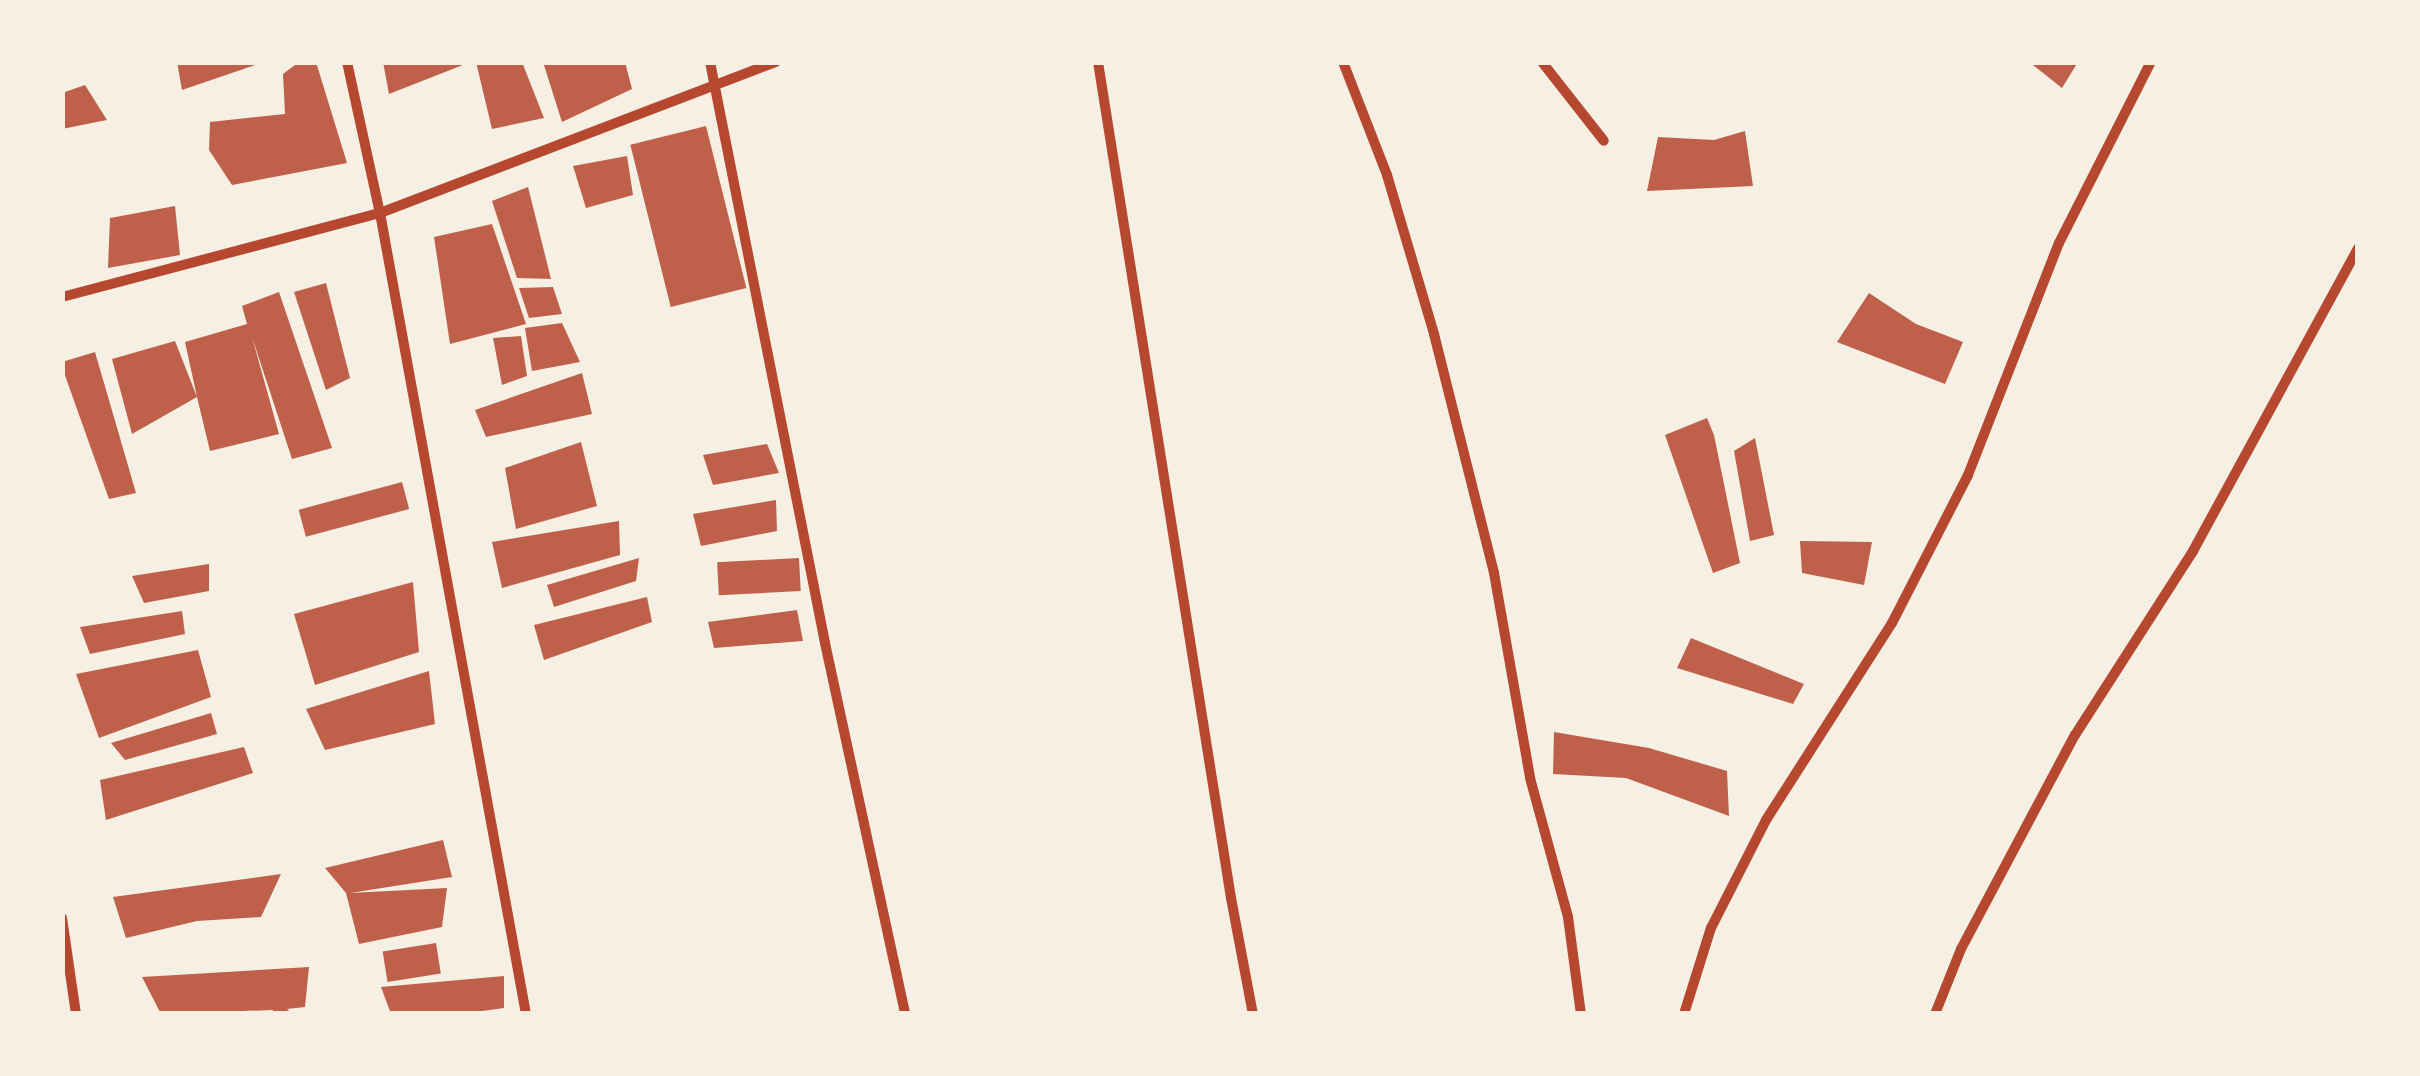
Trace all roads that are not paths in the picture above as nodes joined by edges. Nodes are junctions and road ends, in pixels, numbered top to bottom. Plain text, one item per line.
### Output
1 (347, 62) edge
2 (710, 62) edge
3 (776, 62) edge
4 (1098, 62) edge
5 (1343, 62) edge
6 (1542, 62) edge
7 (2151, 62) edge
8 (715, 89) junction
9 (1604, 141) dead end
10 (380, 213) junction
11 (2358, 248) edge
12 (62, 297) edge
13 (62, 918) edge
14 (76, 1014) edge
15 (526, 1014) edge
16 (905, 1014) edge
17 (1253, 1014) edge
18 (1581, 1014) edge
19 (1684, 1014) edge
20 (1935, 1014) edge

1 - 10 street
2 - 8 street
3 - 8 street
4 - 17 street
5 - 18 street
6 - 9 street
7 - 19 street
8 - 10 street
8 - 16 street
10 - 12 street
10 - 15 street
11 - 20 street
13 - 14 street

